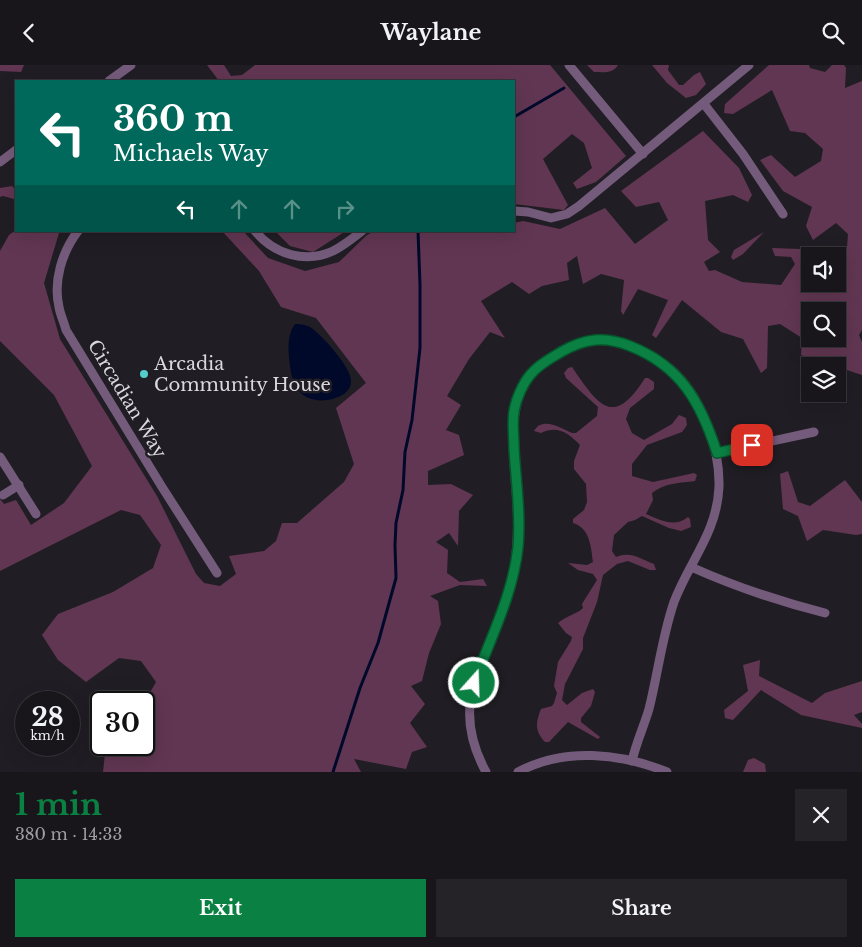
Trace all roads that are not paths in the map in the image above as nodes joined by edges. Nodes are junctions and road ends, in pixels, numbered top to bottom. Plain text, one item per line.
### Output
1 (130, 65) edge
2 (569, 65) edge
3 (749, 65) edge
4 (110, 80) edge
5 (704, 104) junction
6 (15, 151) edge
7 (643, 154) junction
8 (0, 162) edge
9 (515, 211) edge
10 (783, 214) dead end
11 (77, 232) edge
12 (256, 232) edge
13 (361, 232) edge
14 (814, 432) dead end
15 (717, 453) junction
16 (0, 457) edge
17 (19, 485) junction
18 (3, 495) dead end
19 (36, 514) dead end
20 (691, 567) junction
21 (217, 573) dead end
22 (825, 613) dead end
23 (632, 761) junction
24 (486, 772) edge
25 (518, 772) edge
26 (667, 772) edge

1 - 4 street
2 - 7 street
3 - 5 street
5 - 7 street
5 - 10 street
6 - 8 street
7 - 9 street
11 - 21 street, Circadian Way
12 - 13 street
14 - 15 street
15 - 20 street
15 - 24 street
16 - 17 street
17 - 18 street
17 - 19 street
20 - 22 street
20 - 23 street
23 - 25 street
23 - 26 street

